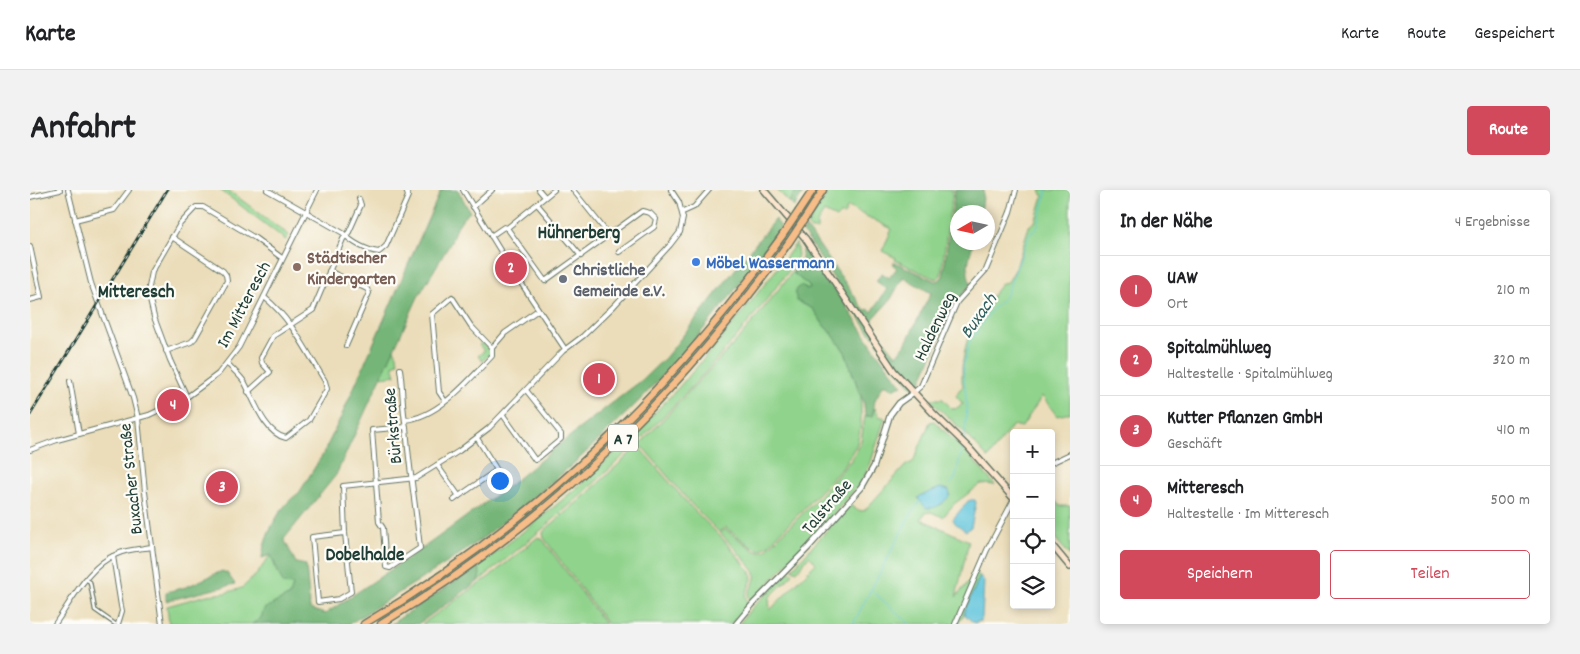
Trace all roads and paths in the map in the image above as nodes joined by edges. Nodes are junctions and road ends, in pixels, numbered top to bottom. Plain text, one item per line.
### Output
1 (60, 190) edge
2 (68, 190) edge
3 (129, 190) edge
4 (267, 190) edge
5 (279, 190) edge
6 (316, 190) edge
7 (406, 190) edge
8 (463, 190) edge
9 (492, 190) edge
10 (539, 190) edge
11 (554, 190) edge
12 (573, 190) edge
13 (671, 190) edge
14 (709, 190) edge
15 (764, 190) edge
16 (813, 190) edge
17 (823, 190) edge
18 (1016, 190) edge
19 (276, 196) junction
20 (30, 197) edge
21 (545, 197) junction
22 (358, 199) dead end
23 (537, 204) junction
24 (473, 207) junction
25 (305, 212) junction
26 (682, 212) junction
27 (75, 220) junction
28 (507, 228) junction
29 (609, 235) junction
30 (346, 236) junction
31 (491, 236) junction
32 (172, 238) junction
33 (30, 246) edge
34 (619, 252) dead end
35 (581, 256) junction
36 (282, 258) junction
37 (529, 261) junction
38 (328, 271) junction
39 (513, 271) junction
40 (264, 297) junction
41 (30, 300) edge
42 (538, 310) junction
43 (290, 324) junction
44 (346, 346) dead end
45 (492, 348) junction
46 (565, 349) junction
47 (166, 351) junction
48 (226, 363) junction
49 (400, 369) dead end
50 (70, 381) dead end
51 (526, 390) junction
52 (248, 392) junction
53 (913, 393) junction
54 (188, 397) junction
55 (445, 401) junction
56 (503, 415) junction
57 (138, 418) junction
58 (405, 420) junction
59 (406, 427) junction
60 (79, 434) junction
61 (477, 438) junction
62 (30, 450) edge
63 (1070, 454) edge
64 (1055, 461) edge
65 (437, 465) junction
66 (411, 479) junction
67 (376, 482) junction
68 (1009, 493) edge
69 (459, 496) junction
70 (454, 500) dead end
71 (1010, 507) edge
72 (345, 534) junction
73 (152, 547) junction
74 (1055, 549) edge
75 (113, 556) junction
76 (1070, 567) edge
77 (86, 580) junction
78 (56, 624) edge
79 (116, 624) edge
80 (162, 624) edge
81 (364, 624) edge
82 (381, 624) edge
83 (736, 624) edge
84 (955, 624) edge

1 - 20 street
2 - 27 street, Buxacher Straße
3 - 27 street
4 - 19 street
5 - 19 street
6 - 25 street, Im Mitteresch
7 - 30 street
8 - 24 street
9 - 24 street
10 - 21 street
11 - 21 street
12 - 29 street
13 - 26 street
14 - 26 street
15 - 53 main road
16 - 81 highway, A 7, bridge
17 - 82 highway, A 7, bridge
18 - 53 street, Haldenweg
19 - 25 street
21 - 23 street
22 - 30 street
23 - 28 street
23 - 35 street
24 - 31 street
25 - 30 street
25 - 36 street, Im Mitteresch
26 - 46 street
27 - 57 street, Buxacher Straße
28 - 31 street
28 - 37 street
29 - 34 street
29 - 35 street
30 - 38 street
31 - 39 street
32 - 36 street
32 - 47 street
32 - 47 street
33 - 41 street
35 - 37 street
36 - 40 street, Im Mitteresch
37 - 39 street
38 - 43 street
38 - 44 street
39 - 42 street
40 - 43 street
40 - 48 street, Im Mitteresch
42 - 45 street
42 - 46 street
43 - 52 street
43 - 52 street
45 - 55 street
45 - 55 street
46 - 51 street
47 - 54 street
48 - 52 street
48 - 54 street, Im Mitteresch
49 - 58 street, Bürkstraße
50 - 60 street
51 - 56 street
51 - 56 street
53 - 68 main road
53 - 83 street, Talstraße
54 - 57 street, Im Mitteresch
55 - 58 street
56 - 61 street
57 - 60 street, Im Mitteresch
57 - 73 street, Buxacher Straße
58 - 59 street, Bürkstraße
59 - 66 street, Bürkstraße
59 - 67 street
60 - 62 street, Im Mitteresch
61 - 65 street
61 - 69 street
63 - 64 street
65 - 66 street
65 - 69 street
66 - 67 street
66 - 67 street, Bürkstraße
67 - 72 street
69 - 70 street
71 - 84 street
72 - 72 street
73 - 75 street
73 - 80 street, Buxacher Straße
74 - 76 main road
75 - 77 street
75 - 79 street
77 - 78 street
77 - 79 street

